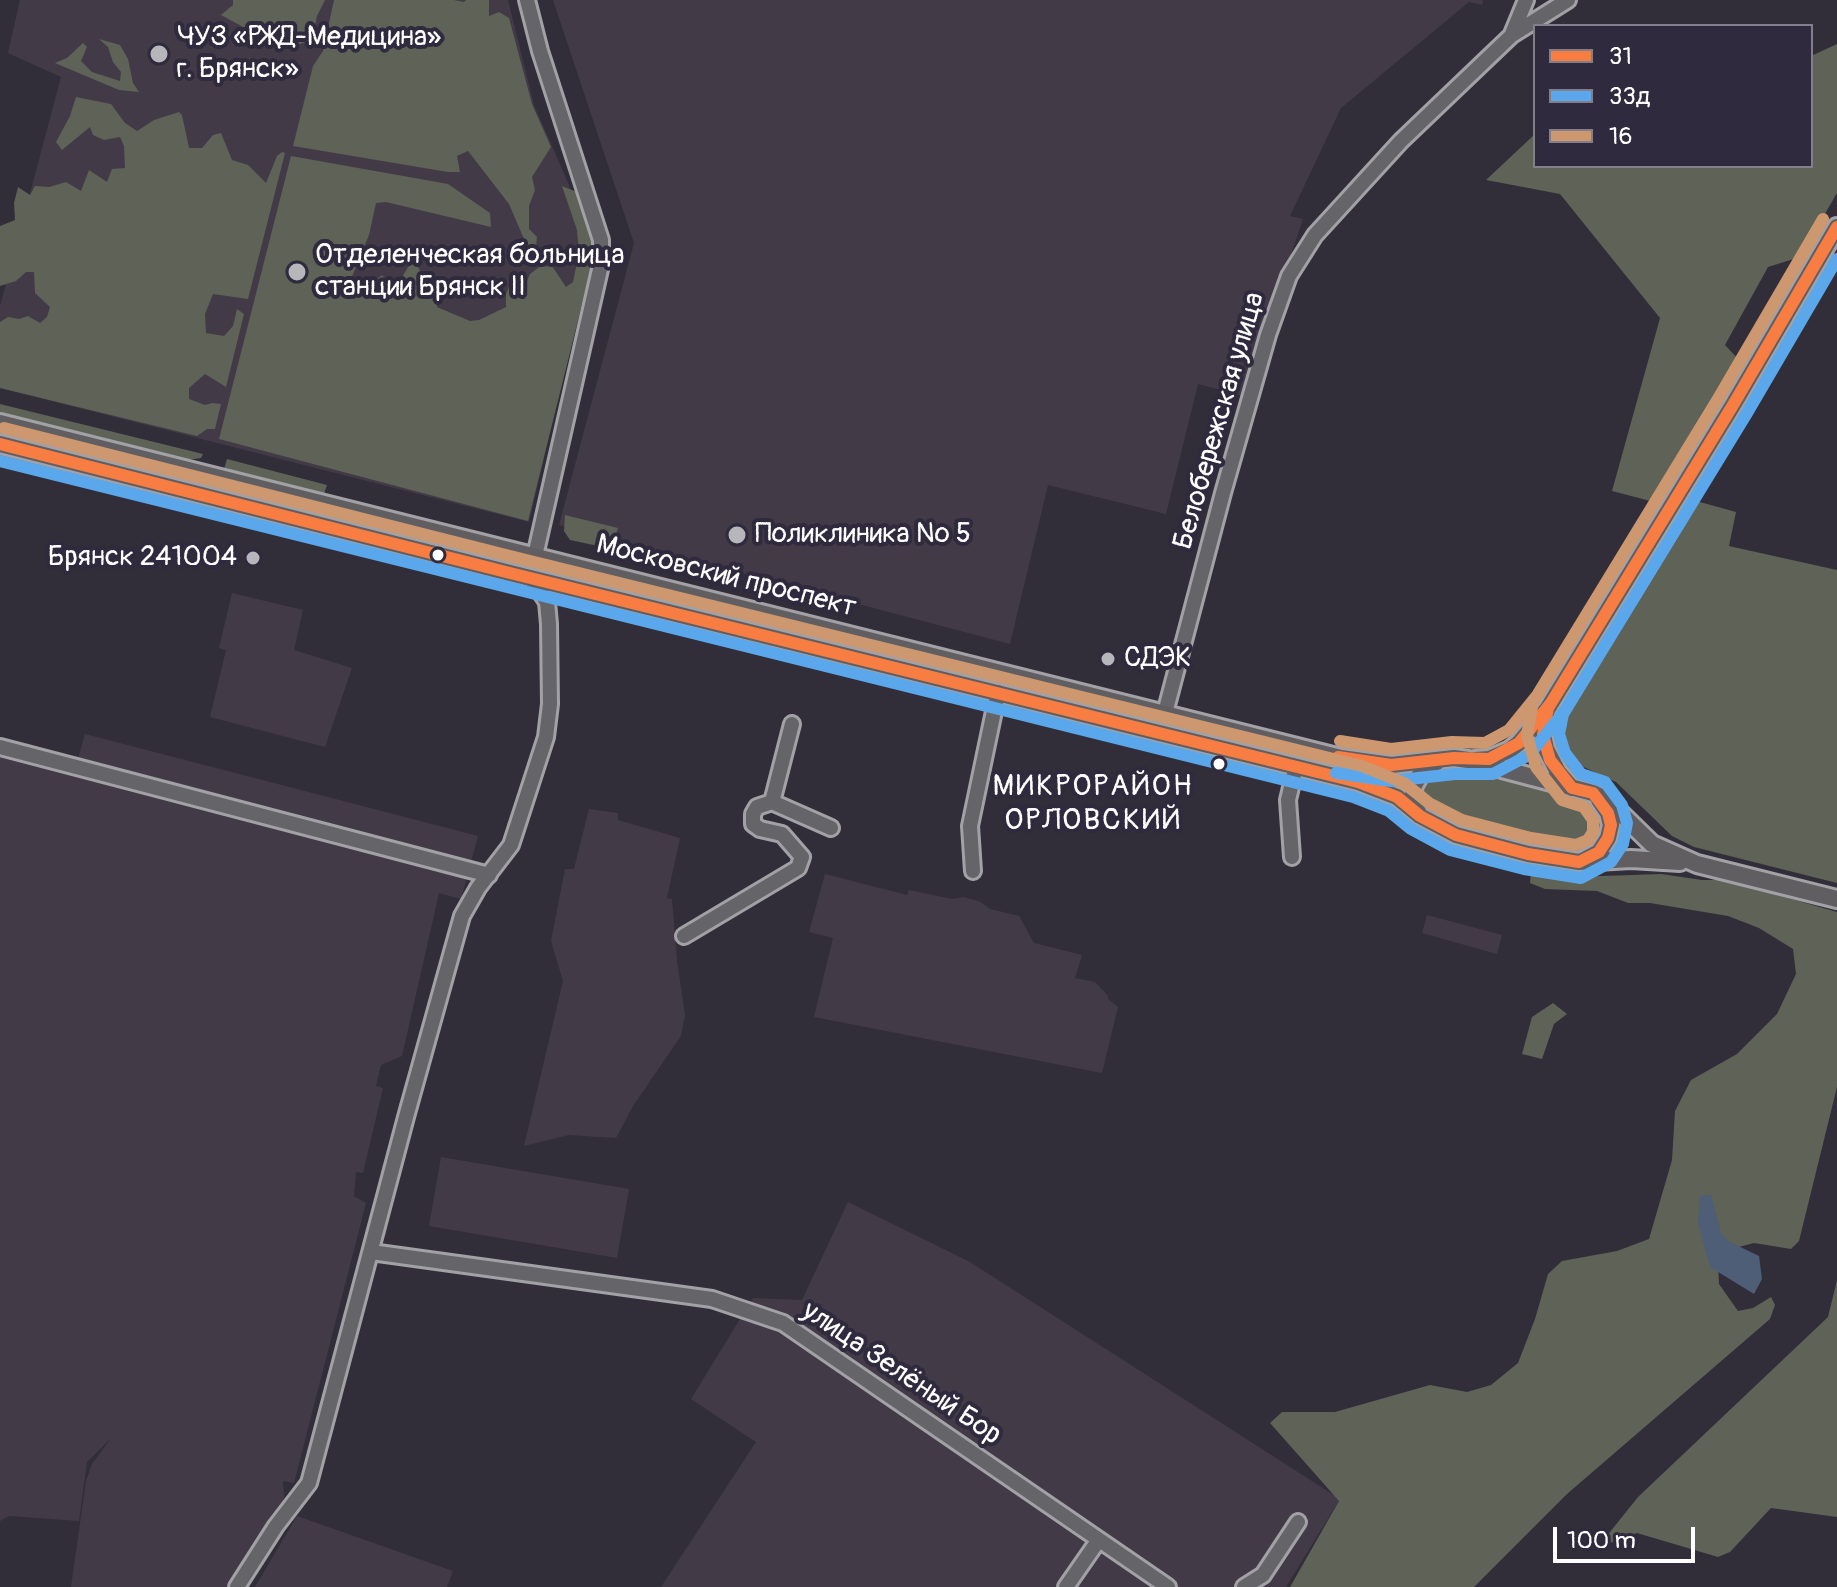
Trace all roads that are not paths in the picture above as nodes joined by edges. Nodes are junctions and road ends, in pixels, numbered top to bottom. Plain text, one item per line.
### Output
1 (527, 0) edge
2 (1526, 0) edge
3 (1568, 0) edge
4 (1512, 35) junction
5 (1837, 227) edge
6 (0, 423) edge
7 (0, 444) edge
8 (535, 556) junction
9 (531, 578) junction
10 (998, 692) junction
11 (1548, 708) junction
12 (1165, 713) junction
13 (792, 724) dead end
14 (0, 747) edge
15 (1442, 760) junction
16 (1468, 760) junction
17 (1296, 766) junction
18 (1572, 788) junction
19 (1593, 793) junction
20 (772, 802) junction
21 (1420, 816) junction
22 (831, 828) dead end
23 (1292, 857) dead end
24 (1579, 862) junction
25 (1697, 864) junction
26 (973, 871) dead end
27 (489, 875) junction
28 (1837, 899) edge
29 (684, 936) dead end
30 (371, 1252) junction
31 (1298, 1522) dead end
32 (1098, 1541) junction
33 (237, 1587) edge
34 (1066, 1587) edge
35 (1168, 1587) edge
36 (1244, 1587) edge

1 - 8 street
2 - 4 street, Белобережская улица
3 - 4 street, Белобережская улица
4 - 12 street, Белобережская улица
5 - 11 main road
6 - 8 main road, Московский проспект
7 - 9 main road, Московский проспект
8 - 9 main road
8 - 12 main road, Московский проспект
9 - 10 main road, Московский проспект
9 - 27 street
10 - 17 main road, Московский проспект
10 - 26 street
11 - 16 main road
11 - 18 main road
12 - 15 main road, Московский проспект
13 - 20 street
14 - 27 street
15 - 16 main road, Московский проспект
15 - 21 main road
16 - 18 main road, Московский проспект
17 - 21 main road, Московский проспект
17 - 23 street
18 - 19 main road, Московский проспект
19 - 24 main road
19 - 25 main road
20 - 22 street
20 - 29 street
21 - 24 main road, Московский проспект
24 - 25 main road, Московский проспект
25 - 28 main road
27 - 30 street
30 - 32 street, улица Зелёный Бор
30 - 33 street
31 - 36 street
32 - 34 street
32 - 35 street, улица Зелёный Бор

